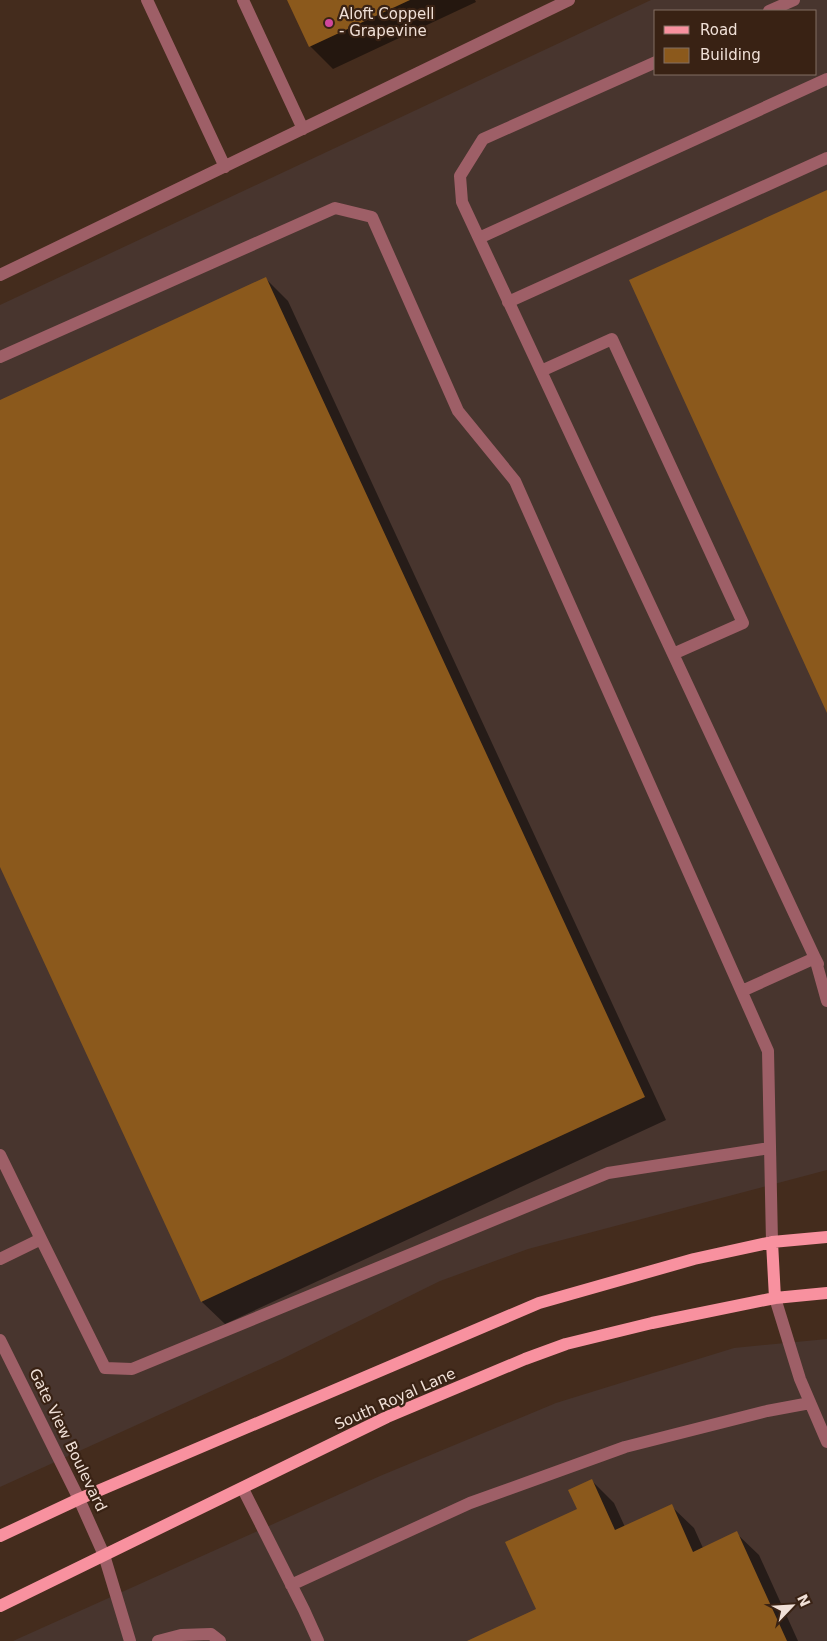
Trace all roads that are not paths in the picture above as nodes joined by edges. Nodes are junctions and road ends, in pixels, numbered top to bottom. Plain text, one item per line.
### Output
1 (147, 0) edge
2 (243, 0) edge
3 (569, 0) edge
4 (794, 0) edge
5 (548, 4) edge
6 (771, 10) edge
7 (654, 63) edge
8 (827, 79) edge
9 (303, 129) junction
10 (827, 158) edge
11 (225, 166) junction
12 (479, 238) junction
13 (0, 275) edge
14 (508, 302) junction
15 (0, 358) edge
16 (540, 371) junction
17 (673, 654) junction
18 (815, 958) junction
19 (827, 982) edge
20 (742, 991) junction
21 (827, 1001) edge
22 (770, 1148) junction
23 (0, 1155) edge
24 (827, 1237) edge
25 (41, 1240) junction
26 (772, 1242) junction
27 (0, 1258) edge
28 (827, 1292) edge
29 (775, 1298) junction
30 (0, 1340) edge
31 (810, 1403) junction
32 (827, 1442) edge
33 (243, 1489) junction
34 (79, 1499) junction
35 (0, 1536) edge
36 (104, 1555) junction
37 (292, 1585) junction
38 (0, 1606) edge
39 (130, 1641) edge
40 (158, 1641) edge
41 (220, 1641) edge
42 (318, 1641) edge

1 - 11 street
2 - 9 street
3 - 5 street
4 - 6 street
5 - 9 street
7 - 12 street
8 - 12 street
9 - 11 street
10 - 14 street
11 - 13 street
12 - 14 street
14 - 16 street
15 - 20 street
16 - 17 street
16 - 17 street
17 - 18 street
18 - 19 street
18 - 20 street
18 - 21 street
20 - 22 street
22 - 25 street
22 - 26 street
23 - 25 street
24 - 26 main road, South Royal Lane
25 - 27 street
26 - 29 main road
26 - 34 main road, South Royal Lane
28 - 29 main road, South Royal Lane
29 - 31 street
29 - 33 main road, South Royal Lane
30 - 34 street, Gate View Boulevard
31 - 32 street
31 - 37 street
33 - 36 main road, South Royal Lane
33 - 37 street
34 - 35 main road, South Royal Lane
34 - 36 street, Gate View Boulevard
36 - 38 main road, South Royal Lane
36 - 39 street, Gate View Boulevard
37 - 42 street
40 - 41 street

